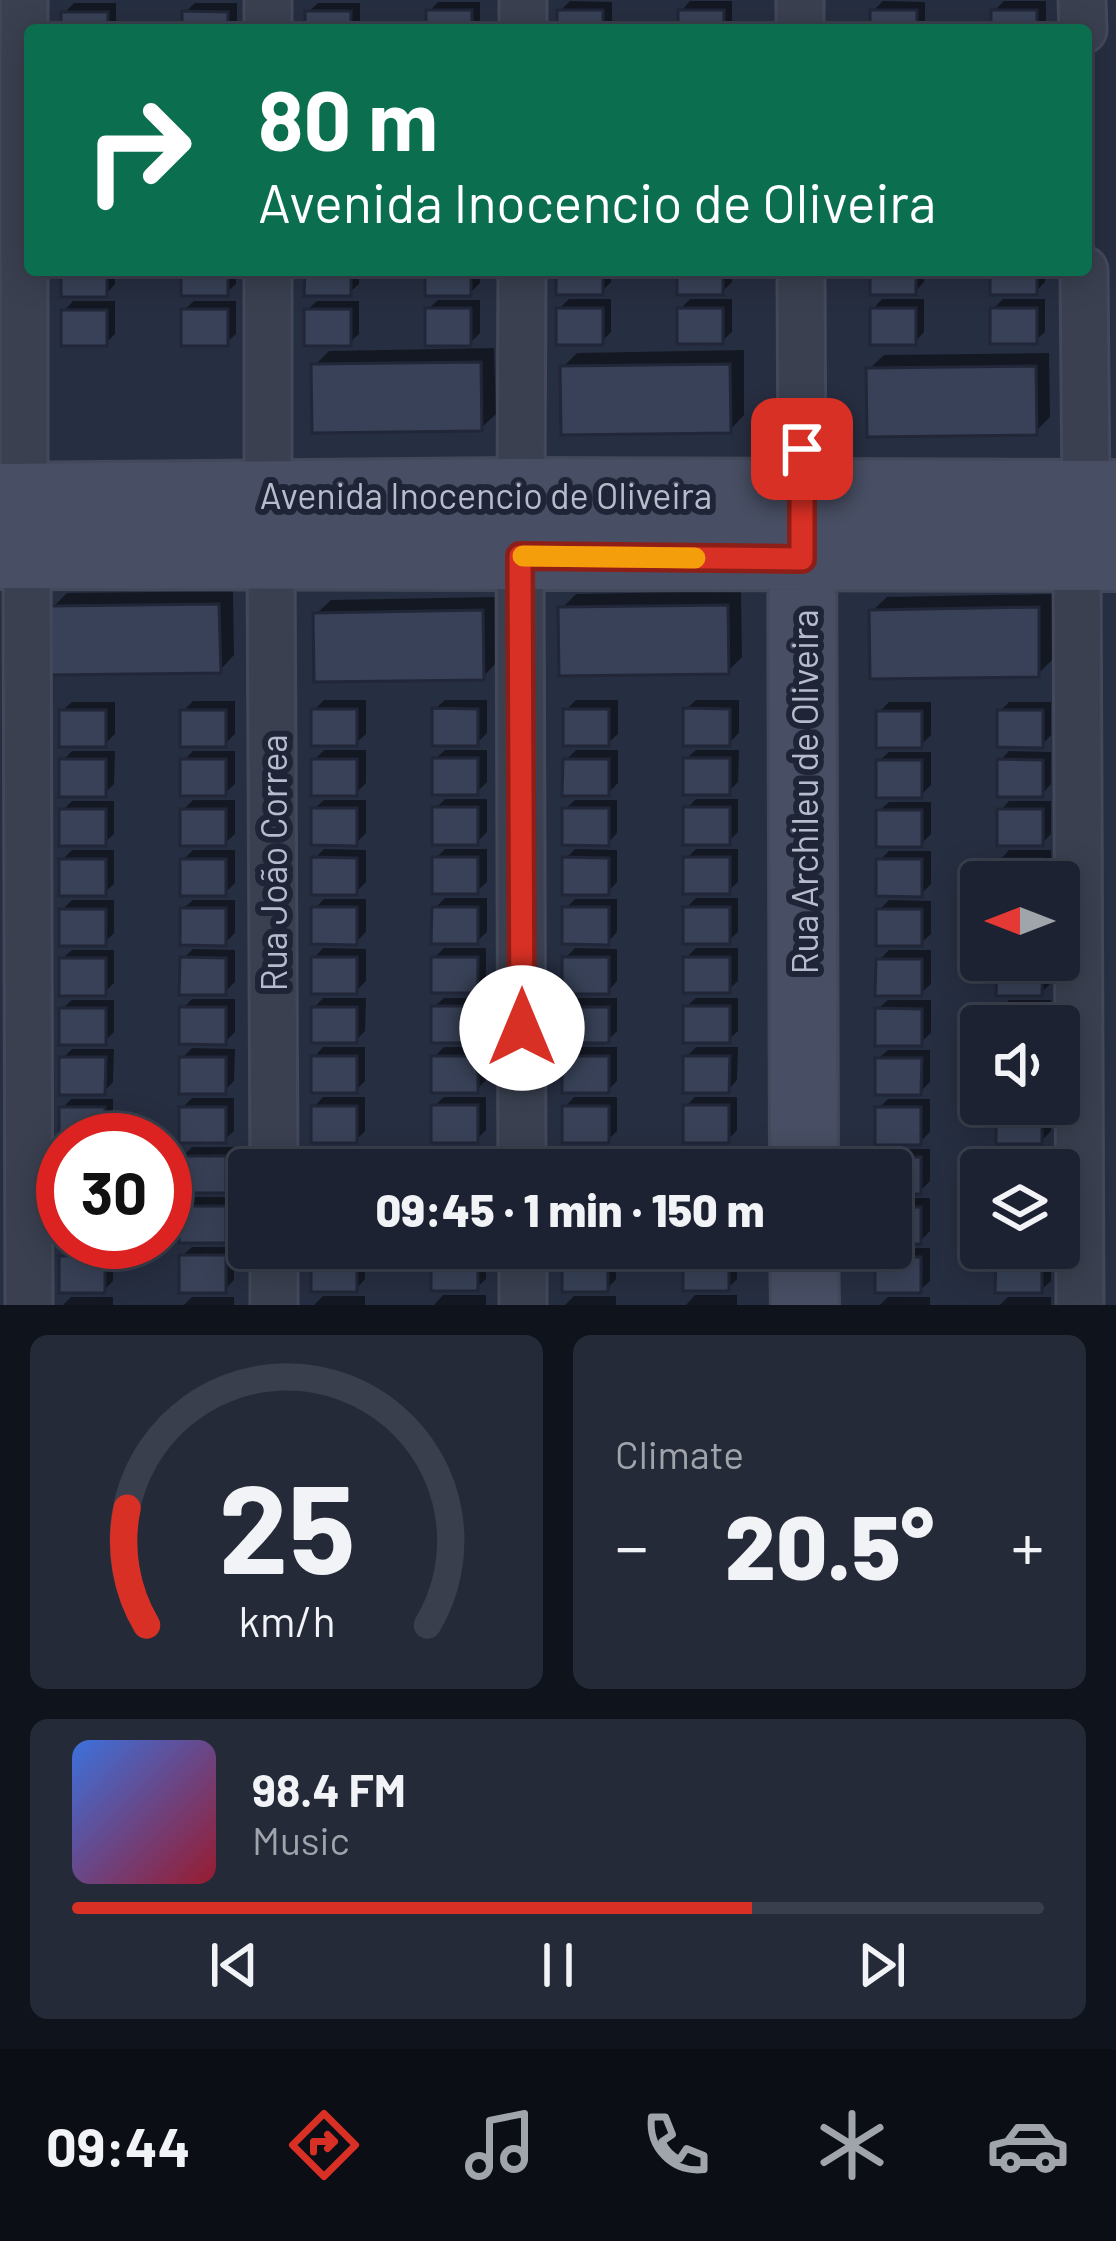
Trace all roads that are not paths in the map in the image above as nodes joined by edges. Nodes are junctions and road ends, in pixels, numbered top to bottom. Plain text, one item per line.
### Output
1 (24, 0) edge
2 (268, 276) edge
3 (522, 276) edge
4 (801, 276) edge
5 (1084, 276) edge
6 (521, 492) junction
7 (802, 494) junction
8 (13, 526) edge
9 (270, 526) junction
10 (1099, 526) edge
11 (520, 556) junction
12 (802, 559) junction
13 (274, 1149) edge
14 (522, 1149) edge
15 (804, 1149) edge
16 (274, 1269) edge
17 (523, 1269) edge
18 (804, 1269) edge
19 (29, 1305) edge
20 (274, 1305) edge
21 (523, 1305) edge
22 (805, 1305) edge
23 (1080, 1305) edge

1 - 8 street
2 - 9 street, Rua João Correa
3 - 6 street
4 - 7 street, Rua Archileu de Oliveira
5 - 10 street
6 - 7 street, Avenida Inocencio de Oliveira
6 - 9 street, Avenida Inocencio de Oliveira
7 - 10 street, Avenida Inocencio de Oliveira
7 - 12 street, Rua Archileu de Oliveira
8 - 9 street, Avenida Inocencio de Oliveira
8 - 19 street
9 - 11 street, Avenida Inocencio de Oliveira
9 - 13 street, Rua João Correa
10 - 12 street, Avenida Inocencio de Oliveira
10 - 23 street
11 - 12 street, Avenida Inocencio de Oliveira
11 - 14 street
12 - 15 street, Rua Archileu de Oliveira
16 - 20 street
17 - 21 street
18 - 22 street

